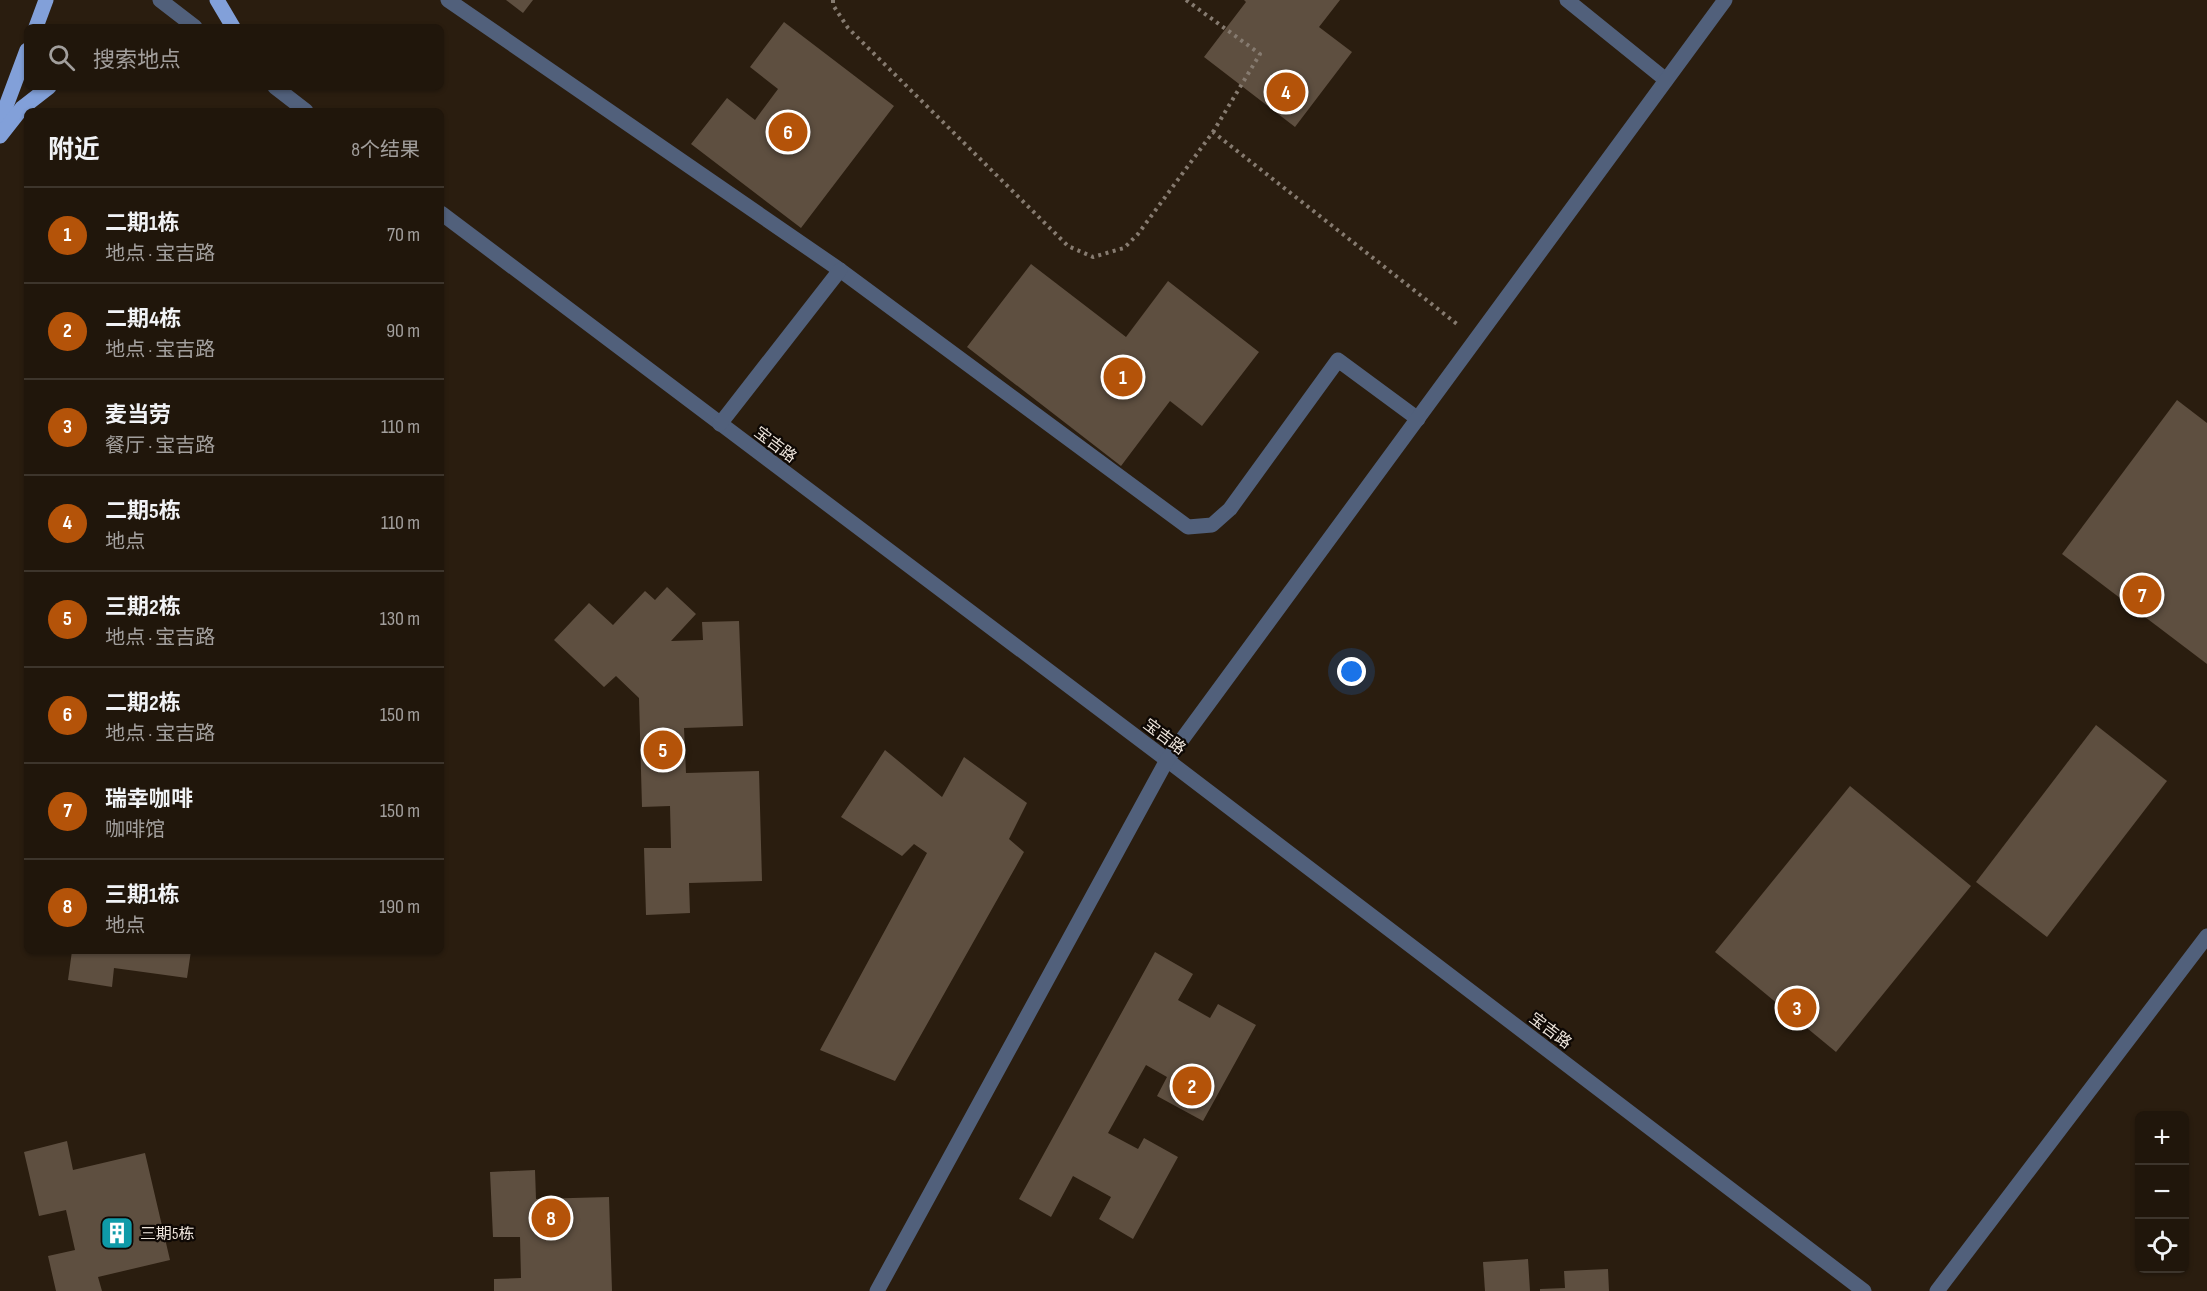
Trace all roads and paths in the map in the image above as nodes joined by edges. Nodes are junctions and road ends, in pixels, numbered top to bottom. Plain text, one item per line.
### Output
1 (46, 0) edge
2 (160, 0) edge
3 (217, 0) edge
4 (448, 0) edge
5 (833, 0) edge
6 (1186, 0) edge
7 (1567, 0) edge
8 (1725, 0) edge
9 (37, 24) edge
10 (191, 24) edge
11 (231, 24) edge
12 (24, 58) edge
13 (1666, 80) junction
14 (45, 90) edge
15 (279, 90) edge
16 (302, 108) edge
17 (0, 122) edge
18 (1213, 132) junction
19 (0, 136) edge
20 (444, 215) edge
21 (840, 270) junction
22 (1476, 339) junction
23 (1418, 419) junction
24 (720, 424) junction
25 (1167, 760) junction
26 (2207, 936) edge
27 (877, 1291) edge
28 (1864, 1291) edge
29 (1937, 1291) edge

1 - 9 main road
2 - 10 street
3 - 11 main road
4 - 21 street
5 - 18 path
6 - 18 path
7 - 13 street
8 - 13 street
12 - 17 main road
13 - 22 street
14 - 19 main road
15 - 16 street
18 - 22 path
20 - 24 street, 宝吉路
21 - 23 street
21 - 24 street
22 - 23 street
23 - 25 street
24 - 25 street, 宝吉路
25 - 27 street
25 - 28 street, 宝吉路
26 - 29 street

